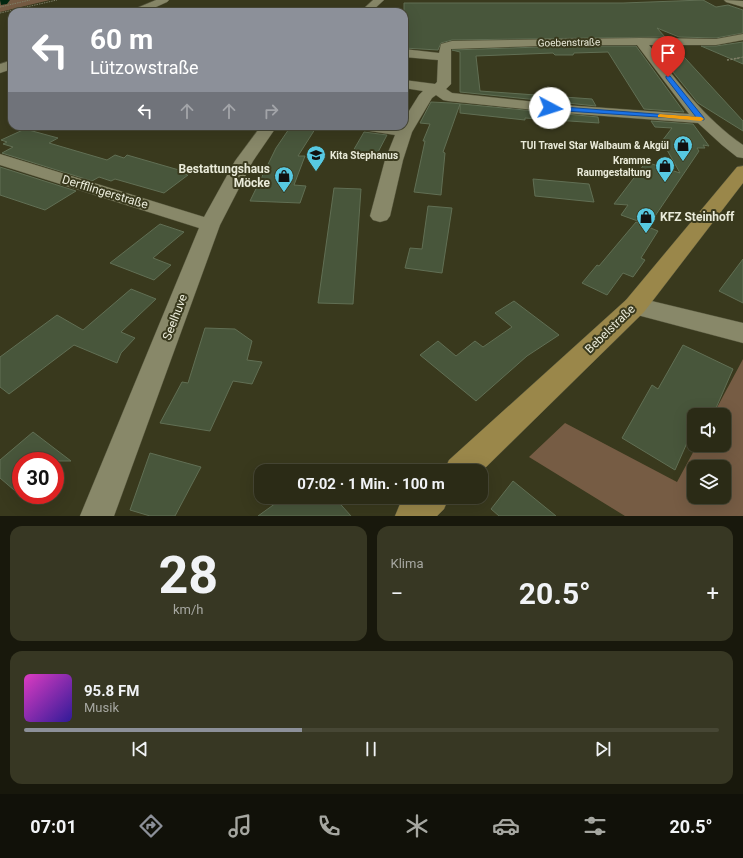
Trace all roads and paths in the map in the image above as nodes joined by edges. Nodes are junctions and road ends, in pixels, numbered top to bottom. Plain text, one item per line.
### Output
1 (30, 0) edge
2 (57, 0) edge
3 (164, 0) edge
4 (379, 0) edge
5 (729, 0) edge
6 (743, 4) edge
7 (0, 7) edge
8 (22, 8) edge
9 (145, 8) edge
10 (370, 8) edge
11 (743, 37) edge
12 (640, 41) junction
13 (408, 54) edge
14 (444, 57) junction
15 (743, 57) edge
16 (727, 60) dead end
17 (408, 84) edge
18 (436, 88) junction
19 (701, 119) junction
20 (408, 125) edge
21 (266, 130) edge
22 (390, 130) edge
23 (404, 132) joint
24 (743, 153) edge
25 (0, 159) edge
26 (743, 171) edge
27 (380, 216) dead end
28 (210, 225) junction
29 (635, 306) junction
30 (743, 333) edge
31 (467, 464) edge
32 (425, 504) edge
33 (97, 516) edge
34 (412, 516) edge

1 - 7 path
2 - 8 path
3 - 9 street
4 - 10 street
5 - 6 street
11 - 12 street, Goebenstraße
12 - 14 street, Goebenstraße
12 - 19 street
13 - 14 street
14 - 18 street
15 - 16 path
17 - 18 street
18 - 19 street
18 - 20 street
19 - 24 street
21 - 28 street, Seelhuve
22 - 23 street
23 - 27 street
25 - 28 street, Derfflingerstraße
26 - 29 main road, Bebelstraße
28 - 33 street, Seelhuve
29 - 30 street
29 - 31 main road, Bebelstraße
32 - 34 main road

